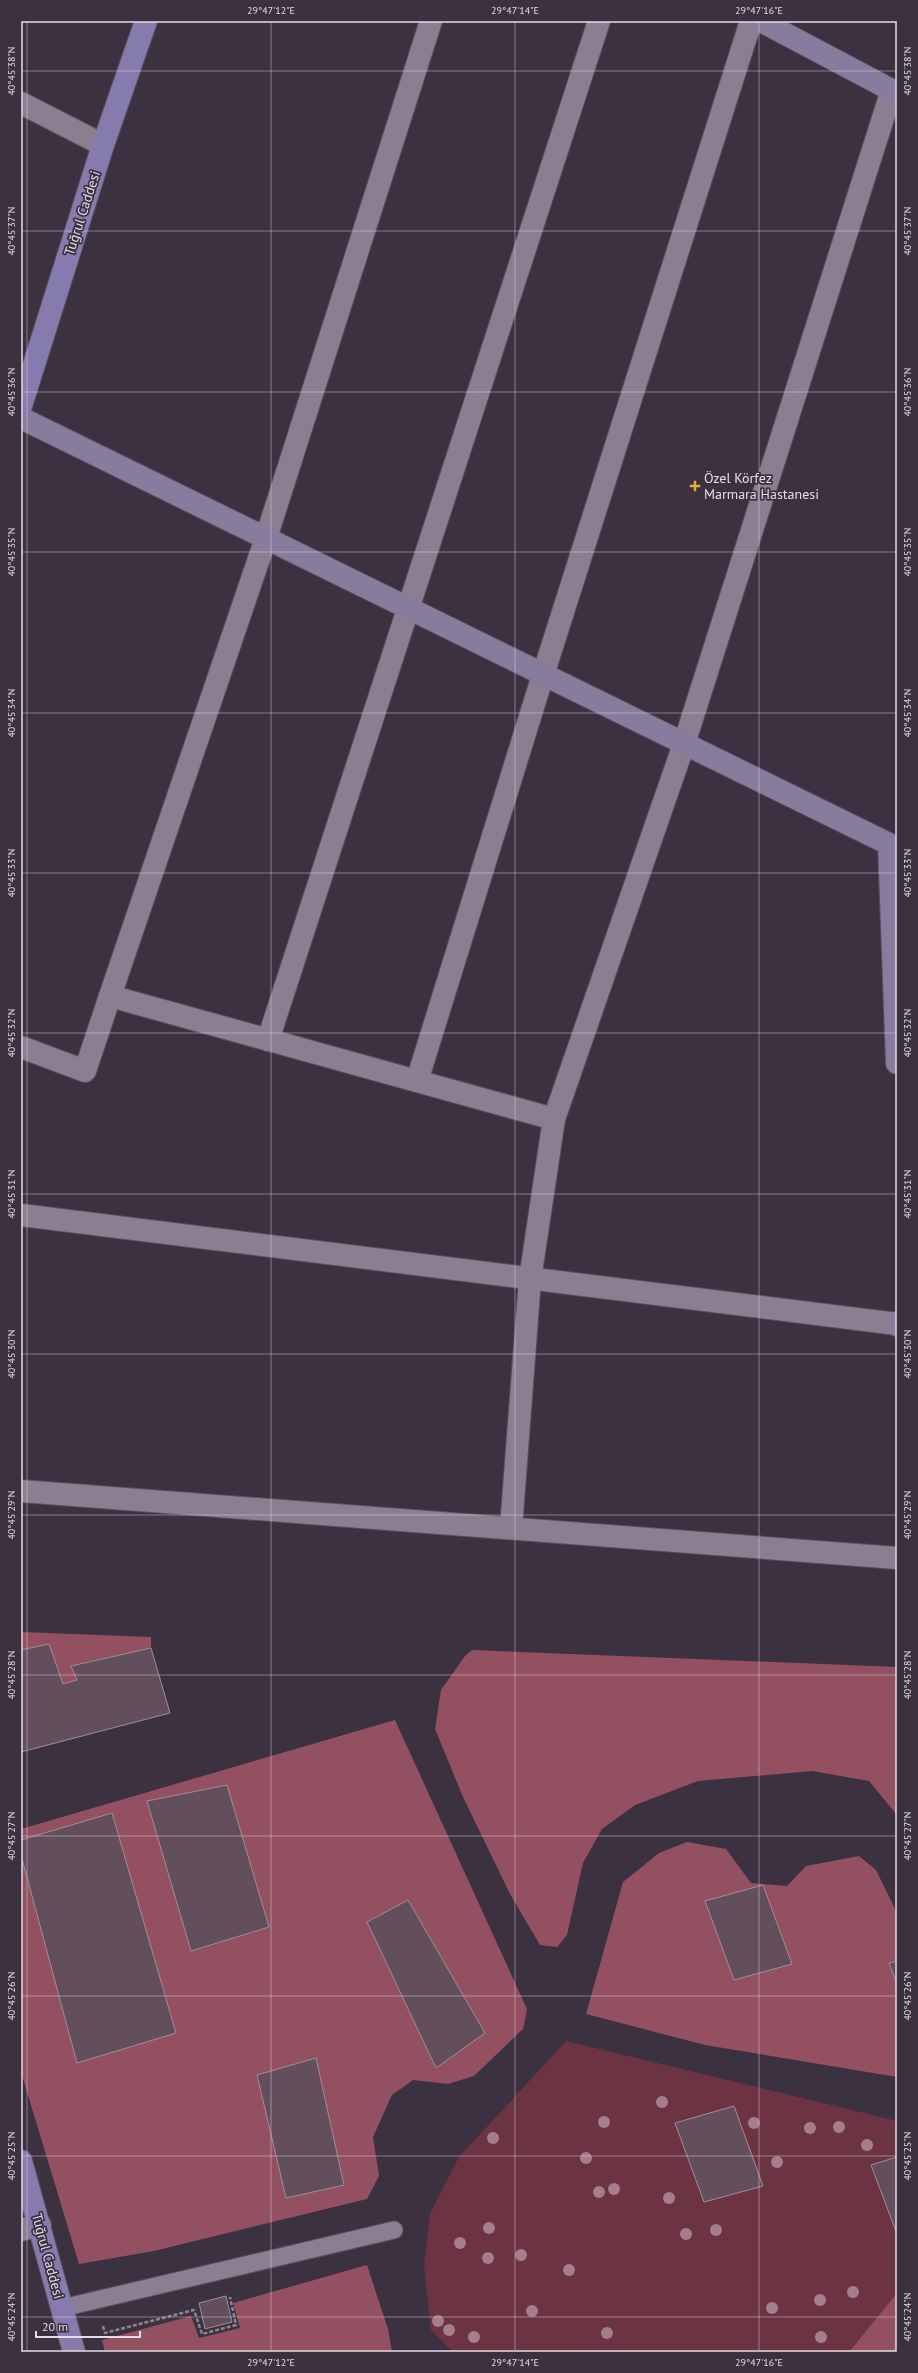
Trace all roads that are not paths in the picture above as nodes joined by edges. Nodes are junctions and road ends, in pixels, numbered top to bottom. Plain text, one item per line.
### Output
1 (146, 21) edge
2 (431, 21) edge
3 (599, 21) edge
4 (750, 21) edge
5 (761, 21) edge
6 (895, 91) edge
7 (21, 103) edge
8 (103, 145) junction
9 (21, 406) edge
10 (21, 418) edge
11 (266, 538) junction
12 (407, 608) junction
13 (543, 675) junction
14 (684, 744) junction
15 (893, 846) edge
16 (110, 996) junction
17 (268, 1040) junction
18 (21, 1047) edge
19 (897, 1063) edge
20 (417, 1081) junction
21 (554, 1119) junction
22 (21, 1215) edge
23 (530, 1279) junction
24 (897, 1324) edge
25 (21, 1491) edge
26 (511, 1528) junction
27 (897, 1558) edge
28 (21, 2161) edge
29 (30, 2227) edge
30 (394, 2230) dead end
31 (62, 2308) junction
32 (74, 2352) edge

1 - 8 main road, Tuğrul Caddesi
2 - 11 street
3 - 12 street
4 - 13 street
5 - 6 street
6 - 14 street
7 - 8 street
8 - 9 main road, Tuğrul Caddesi
10 - 11 street
11 - 12 street
11 - 16 street
12 - 13 street
12 - 17 street
13 - 14 street
13 - 20 street
14 - 15 street
14 - 21 street
15 - 19 street
16 - 17 street
16 - 18 street
17 - 20 street
20 - 21 street
21 - 23 street
22 - 23 street
23 - 24 street
23 - 26 street
25 - 26 street
26 - 27 street
28 - 29 main road, Tuğrul Caddesi
29 - 31 main road, Tuğrul Caddesi
30 - 31 lane
31 - 32 main road, Tuğrul Caddesi

